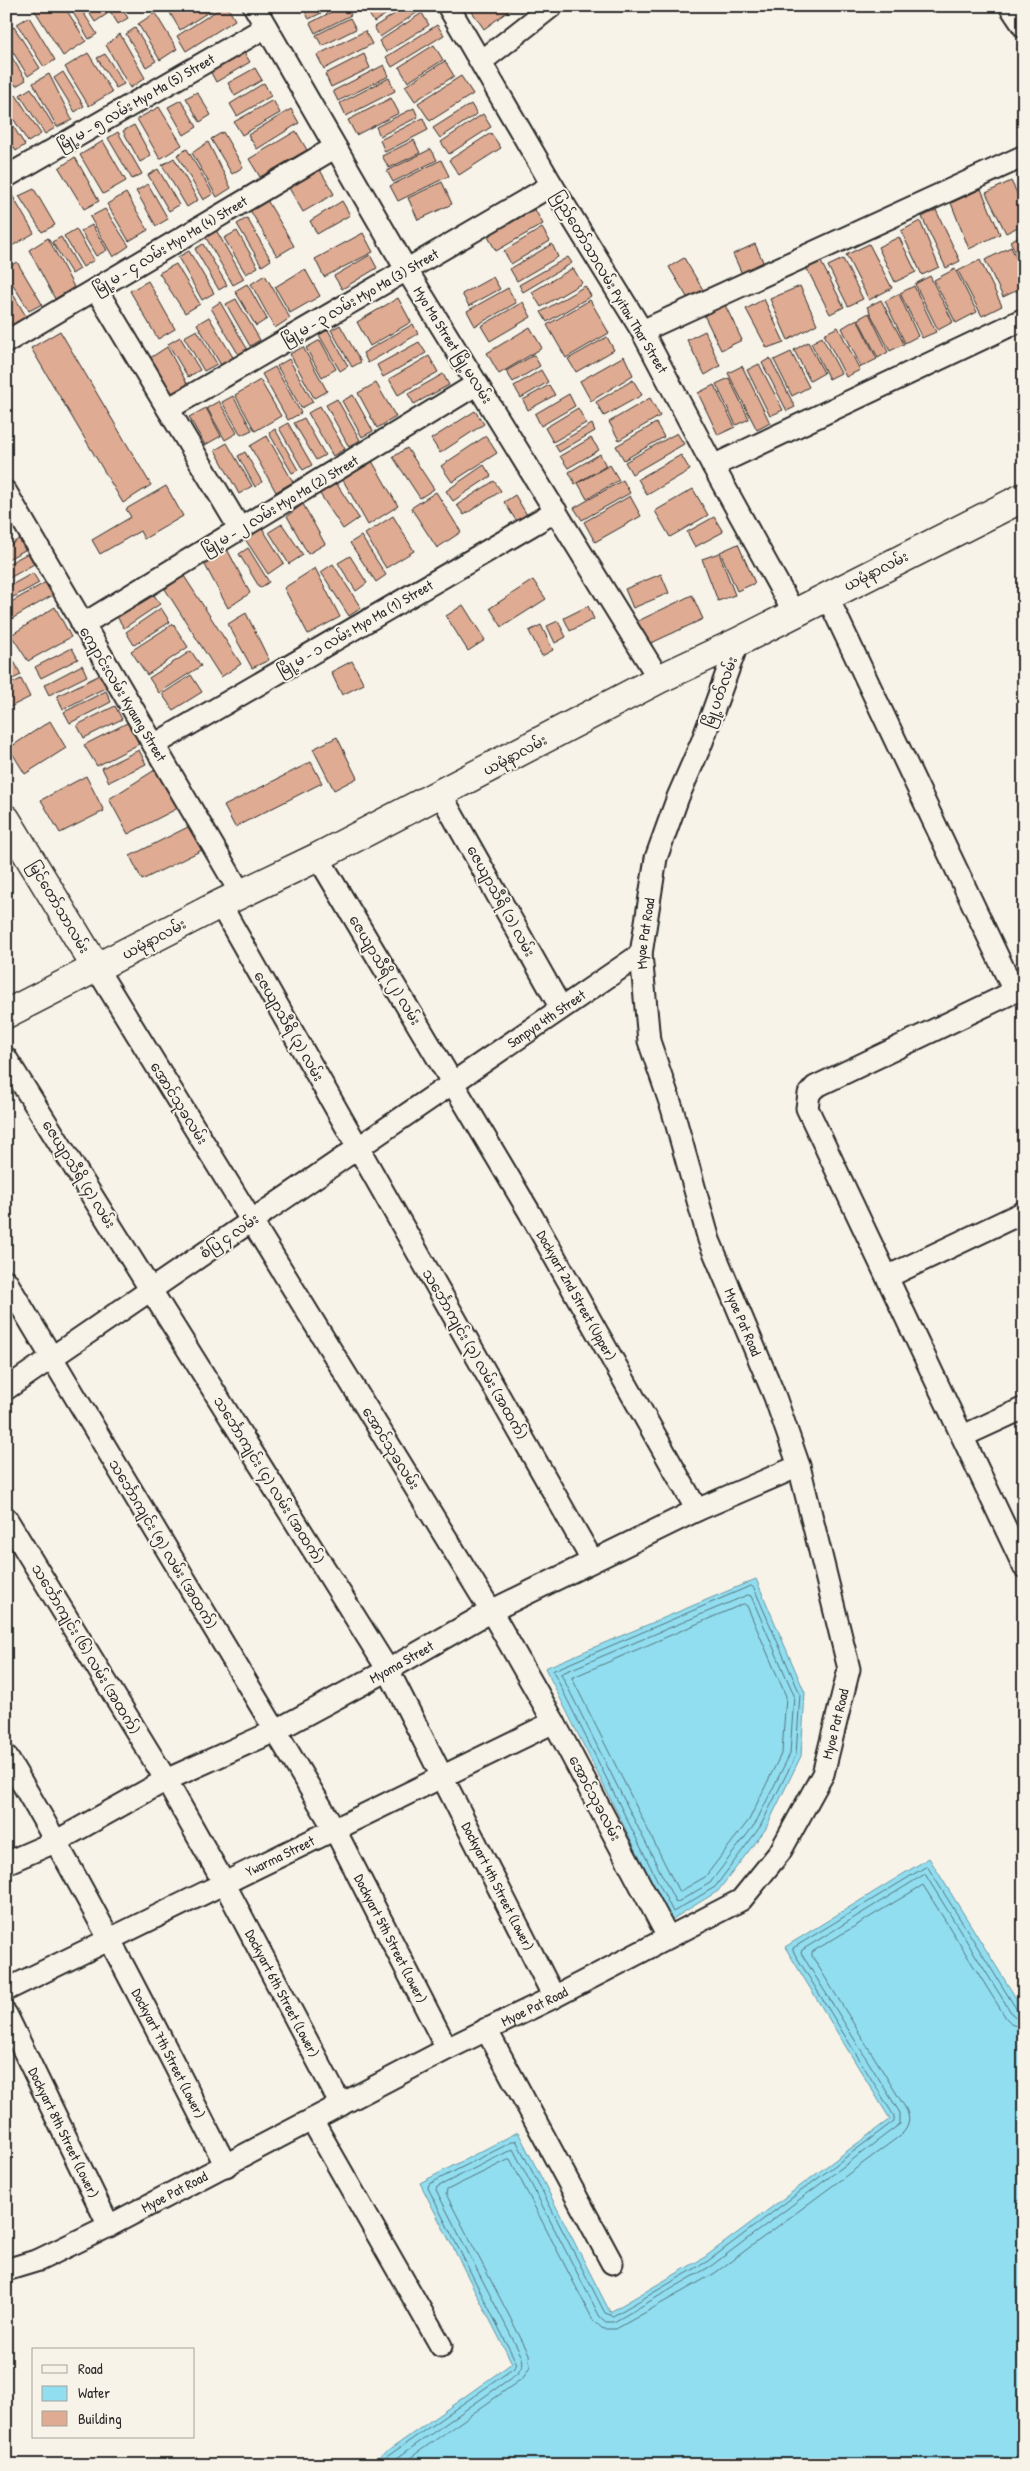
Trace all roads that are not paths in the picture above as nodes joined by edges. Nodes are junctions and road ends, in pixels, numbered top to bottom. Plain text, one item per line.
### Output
1 (254, 6) edge
2 (448, 6) edge
3 (552, 6) edge
4 (1010, 6) edge
5 (266, 27) junction
6 (1024, 27) edge
7 (482, 61) junction
8 (334, 148) junction
9 (1024, 156) edge
10 (6, 177) edge
11 (552, 185) junction
12 (406, 269) junction
13 (96, 289) junction
14 (1024, 319) edge
15 (642, 331) junction
16 (6, 342) edge
17 (478, 384) junction
18 (168, 409) junction
19 (713, 466) junction
20 (6, 492) edge
21 (1024, 497) edge
22 (556, 511) junction
23 (240, 529) junction
24 (828, 596) junction
25 (794, 613) junction
26 (82, 625) junction
27 (738, 642) junction
28 (659, 679) junction
29 (702, 742) joint
30 (154, 745) junction
31 (440, 794) junction
32 (6, 819) edge
33 (318, 858) junction
34 (231, 899) junction
35 (640, 954) junction
36 (97, 969) junction
37 (1019, 989) edge
38 (561, 1008) junction
39 (6, 1014) edge
40 (6, 1058) edge
41 (452, 1083) junction
42 (358, 1147) junction
43 (1024, 1212) edge
44 (252, 1221) junction
45 (887, 1277) junction
46 (6, 1281) edge
47 (151, 1290) junction
48 (52, 1358) junction
49 (6, 1389) edge
50 (1024, 1408) edge
51 (963, 1436) junction
52 (799, 1466) junction
53 (697, 1510) junction
54 (6, 1518) edge
55 (592, 1560) junction
56 (1024, 1567) edge
57 (491, 1611) junction
58 (388, 1670) junction
59 (554, 1722) junction
60 (275, 1731) junction
61 (6, 1756) edge
62 (442, 1775) junction
63 (166, 1780) junction
64 (335, 1830) junction
65 (57, 1841) junction
66 (6, 1863) edge
67 (224, 1883) junction
68 (668, 1937) junction
69 (111, 1940) junction
70 (6, 1990) edge
71 (554, 1997) junction
72 (6, 2014) edge
73 (486, 2029) junction
74 (447, 2049) junction
75 (341, 2104) junction
76 (312, 2120) junction
77 (226, 2166) junction
78 (108, 2226) junction
79 (612, 2263) dead end
80 (6, 2270) edge
81 (441, 2346) dead end

1 - 5 street, Myo Ma Street မြို့မလမ်း
2 - 7 street, ပြည်တော်သာလမ်း Pyitaw Thar Street
3 - 7 street
4 - 6 street
5 - 8 street, Myo Ma Street မြို့မလမ်း
5 - 10 street, မြို့မ - ၅ လမ်း Myo Ma (5) Street
7 - 11 street, ပြည်တော်သာလမ်း Pyitaw Thar Street
8 - 12 street, Myo Ma Street မြို့မလမ်း
8 - 13 street, မြို့မ - ၄ လမ်း Myo Ma (4) Street
9 - 15 street
11 - 12 street, မြို့မ - ၃ လမ်း Myo Ma (3) Street
11 - 15 street, ပြည်တော်သာလမ်း Pyitaw Thar Street
12 - 17 street, Myo Ma Street မြို့မလမ်း
12 - 18 street, မြို့မ - ၃ လမ်း Myo Ma (3) Street
13 - 16 street, မြို့မ - ၄ လမ်း Myo Ma (4) Street
13 - 18 street
14 - 19 street
15 - 19 street, ပြည်တော်သာလမ်း Pyitaw Thar Street
17 - 22 street, Myo Ma Street မြို့မလမ်း
17 - 23 street, မြို့မ - ၂ လမ်း Myo Ma (2) Street
18 - 23 street
19 - 25 street, ပြည်တော်သာလမ်း Pyitaw Thar Street
20 - 26 street, ကျောင်းလမ်း Kyaung Street
21 - 24 main road, ယမုံနာလမ်း
22 - 28 street, Myo Ma Street မြို့မလမ်း
22 - 30 street, မြို့မ - ၁ လမ်း Myo Ma (1) Street
23 - 26 street, မြို့မ - ၂ လမ်း Myo Ma (2) Street
24 - 25 main road, ယမုံနာလမ်း
24 - 37 street
25 - 27 main road, ယမုံနာလမ်း
26 - 30 street, ကျောင်းလမ်း Kyaung Street
27 - 28 main road, ယမုံနာလမ်း
27 - 29 street, မြို့ပတ်လမ်း
28 - 31 main road, ယမုံနာလမ်း
29 - 35 street, Myoe Pat Road
30 - 34 street, ကျောင်းလမ်း Kyaung Street
31 - 33 main road, ယမုံနာလမ်း
31 - 38 street, ဇေယျာသီရိ (၁) လမ်း
32 - 36 main road, မြင်တော်သာလမ်း
33 - 34 main road, ယမုံနာလမ်း
33 - 41 street, ဇေယျာသီရိ (၂) လမ်း
34 - 36 main road, ယမုံနာလမ်း
34 - 42 street, ဇေယျာသီရိ (၃) လမ်း
35 - 38 street, Sanpya 4th Street
35 - 52 street, Myoe Pat Road
36 - 39 main road, ယမုံနာလမ်း
36 - 44 street, အောင်သုခလမ်း
37 - 45 street
38 - 41 street, Sanpya 4th Street
40 - 47 street, ဇေယျာသီရိ (၄) လမ်း
41 - 42 street, စံပြ ၄ လမ်း
41 - 53 street, Dockyart 2nd Street (Upper)
42 - 44 street, စံပြ ၄ လမ်း
42 - 55 street, သင်္ဘောကျင်း (၃) လမ်း (အထက်)
43 - 45 street
44 - 47 street, စံပြ ၄ လမ်း
44 - 57 street, အောင်သုခလမ်း
45 - 51 street
46 - 48 street, သင်္ဘောကျင်း (၅) လမ်း (အထက်)
47 - 48 street, စံပြ ၄ လမ်း
47 - 58 street, သင်္ဘောကျင်း (၄) လမ်း (အထက်)
48 - 49 street, စံပြ ၄ လမ်း
48 - 60 street, သင်္ဘောကျင်း (၅) လမ်း (အထက်)
50 - 51 street
51 - 56 street
52 - 53 street, Myoma Street
52 - 68 street, Myoe Pat Road
53 - 55 street, Myoma Street
54 - 63 street, သင်္ဘောကျင်း (၆) လမ်း (အထက်)
55 - 57 street, Myoma Street
57 - 58 street, Myoma Street
57 - 59 street, အောင်သုခလမ်း
58 - 60 street, Myoma Street
58 - 62 street, သင်္ဘောကျင်း (၄) လမ်း (အထက်)
59 - 62 street, Ywarma Street
59 - 68 street, အောင်သုခလမ်း
60 - 63 street, Myoma Street
60 - 64 street, သင်္ဘောကျင်း (၅) လမ်း (အထက်)
61 - 65 street, Dockyart 7th Street (Lower)
62 - 64 street, Ywarma Street
62 - 71 street, Dockyart 4th Street (Lower)
63 - 65 street, Myoma Street
63 - 67 street, သင်္ဘောကျင်း (၆) လမ်း (အထက်)
64 - 67 street, Ywarma Street
64 - 74 street, Dockyart 5th Street (Lower)
65 - 66 street, Myoma Street
65 - 69 street, Dockyart 7th Street (Lower)
67 - 69 street, Ywarma Street
67 - 75 street, Dockyart 6th Street (Lower)
68 - 71 street, Myoe Pat Road
69 - 70 street, Ywarma Street
69 - 77 street, Dockyart 7th Street (Lower)
71 - 73 street, Myoe Pat Road
72 - 78 street, Dockyart 8th Street (Lower)
73 - 74 street, Myoe Pat Road
73 - 79 street
74 - 75 street, Myoe Pat Road
75 - 76 street, Myoe Pat Road
76 - 77 street, Myoe Pat Road
76 - 81 street
77 - 78 street, Myoe Pat Road
78 - 80 street, Myoe Pat Road

